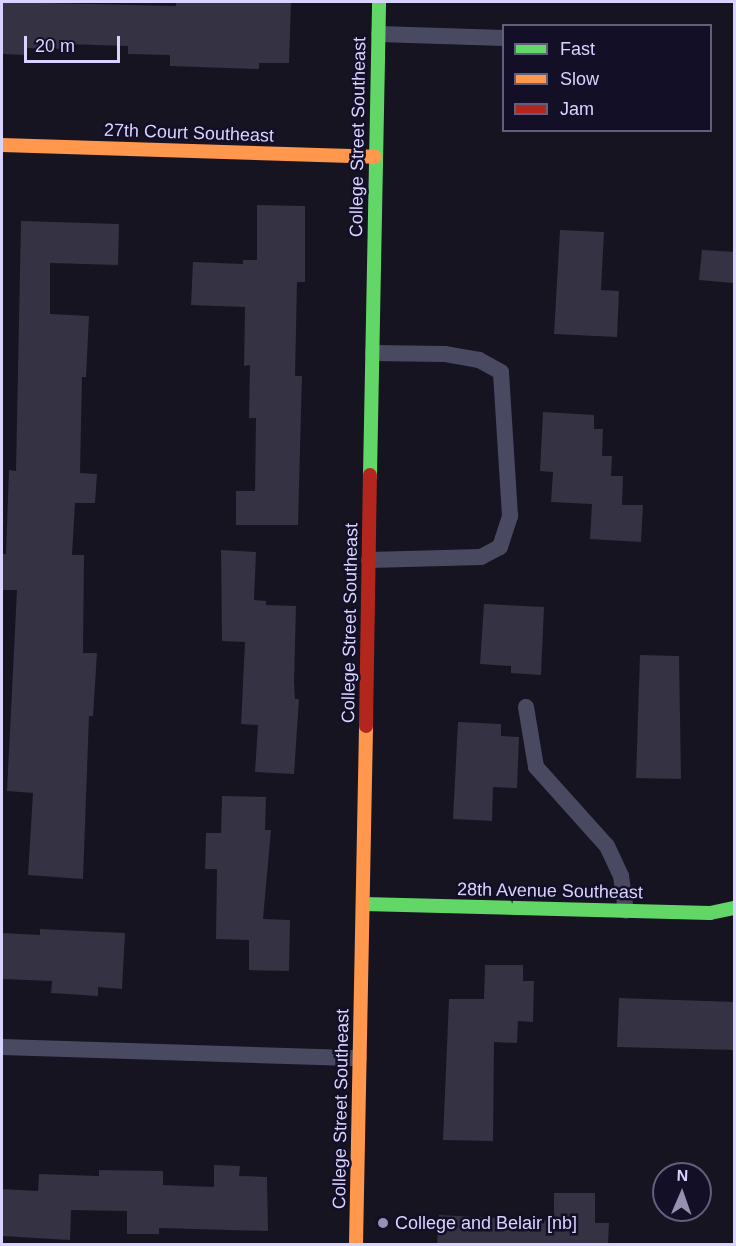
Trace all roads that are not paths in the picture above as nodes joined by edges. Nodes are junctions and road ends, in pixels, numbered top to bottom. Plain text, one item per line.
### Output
1 (379, 2) edge
2 (379, 34) junction
3 (502, 38) edge
4 (2, 144) edge
5 (375, 157) junction
6 (373, 353) junction
7 (369, 560) junction
8 (526, 708) dead end
9 (364, 904) junction
10 (735, 908) edge
11 (626, 911) junction
12 (2, 1047) edge
13 (359, 1058) junction
14 (356, 1245) edge

1 - 2 main road, College Street Southeast
2 - 3 lane
2 - 5 main road, College Street Southeast
4 - 5 main road, 27th Court Southeast
5 - 6 main road, College Street Southeast
6 - 7 main road, College Street Southeast
6 - 7 lane
7 - 9 main road, College Street Southeast
8 - 11 lane
9 - 11 main road, 28th Avenue Southeast
9 - 13 main road, College Street Southeast
10 - 11 main road, 28th Avenue Southeast
12 - 13 lane
13 - 14 main road, College Street Southeast

